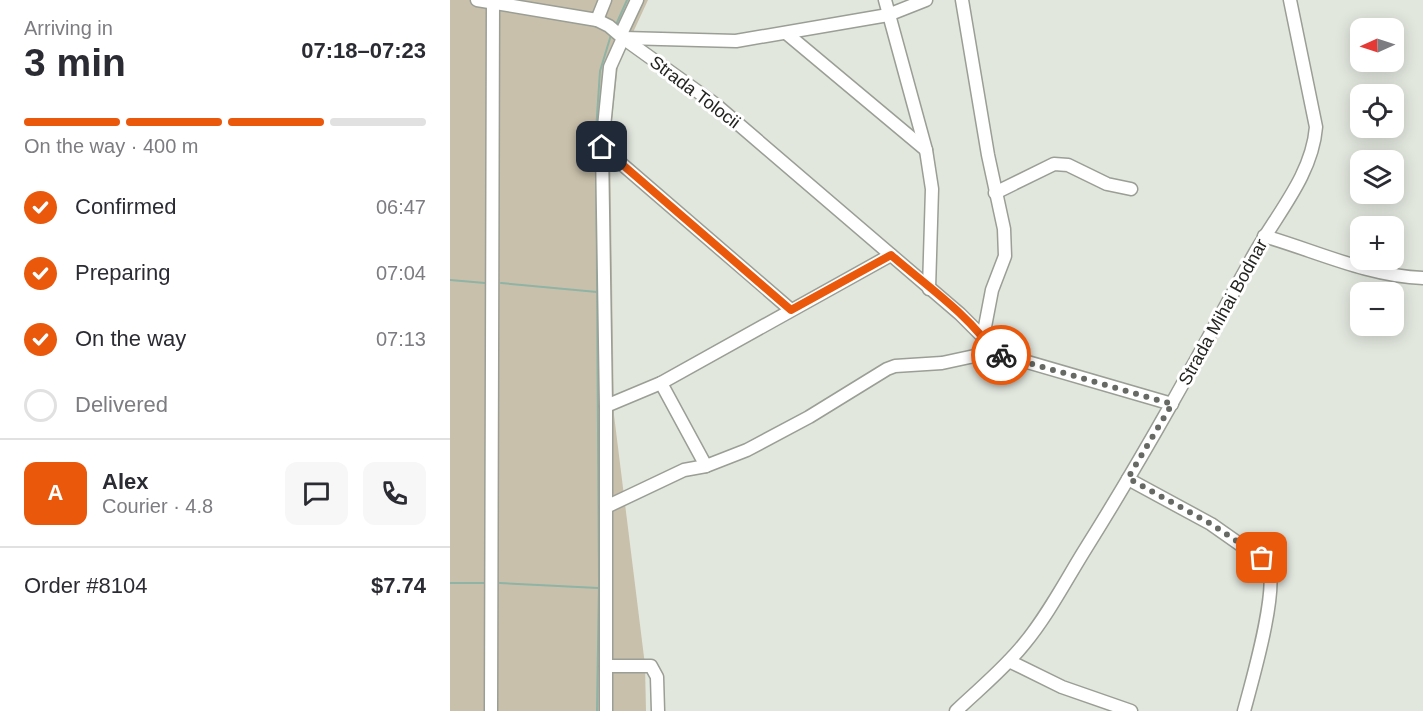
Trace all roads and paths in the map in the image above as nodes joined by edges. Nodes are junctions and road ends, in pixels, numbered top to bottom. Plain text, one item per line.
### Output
1 (477, 0) edge
2 (605, 0) edge
3 (637, 0) edge
4 (885, 0) edge
5 (926, 0) edge
6 (962, 0) edge
7 (1290, 0) edge
8 (493, 2) edge
9 (888, 15) junction
10 (614, 30) junction
11 (786, 33) junction
12 (602, 147) junction
13 (926, 150) junction
14 (1131, 189) dead end
15 (995, 193) junction
16 (1264, 237) junction
17 (891, 255) junction
18 (1423, 278) edge
19 (929, 289) junction
20 (791, 310) junction
21 (983, 337) junction
22 (993, 352) junction
23 (661, 383) junction
24 (1172, 404) junction
25 (606, 406) junction
26 (706, 466) junction
27 (1128, 478) junction
28 (606, 507) junction
29 (1009, 661) junction
30 (606, 666) junction
31 (491, 711) edge
32 (606, 711) edge
33 (658, 711) edge
34 (956, 711) edge
35 (1131, 711) edge
36 (1244, 711) edge

1 - 8 street
2 - 10 street
3 - 10 street
4 - 9 street
5 - 9 street, Strada Tolocii
6 - 15 street
7 - 16 street, Strada Mihai Bodnar
8 - 10 street
8 - 31 street
9 - 11 street, Strada Tolocii
9 - 13 street
10 - 11 street, Strada Tolocii
10 - 12 street
10 - 17 street, Strada Tolocii
11 - 13 street
12 - 20 street
12 - 25 street
13 - 19 street
14 - 15 street
15 - 21 street
16 - 18 street
16 - 24 street, Strada Mihai Bodnar
17 - 19 street, Strada Tolocii
17 - 20 street
19 - 21 street, Strada Tolocii
20 - 23 street
21 - 22 street, Strada Tolocii
22 - 24 street
22 - 26 street
23 - 25 street
23 - 26 street
24 - 27 street, Strada Mihai Bodnar
25 - 28 street
26 - 28 street
27 - 29 street, Strada Mihai Bodnar
27 - 36 street
28 - 30 street
29 - 34 street, Strada Mihai Bodnar
29 - 35 street
30 - 32 street
30 - 33 street

